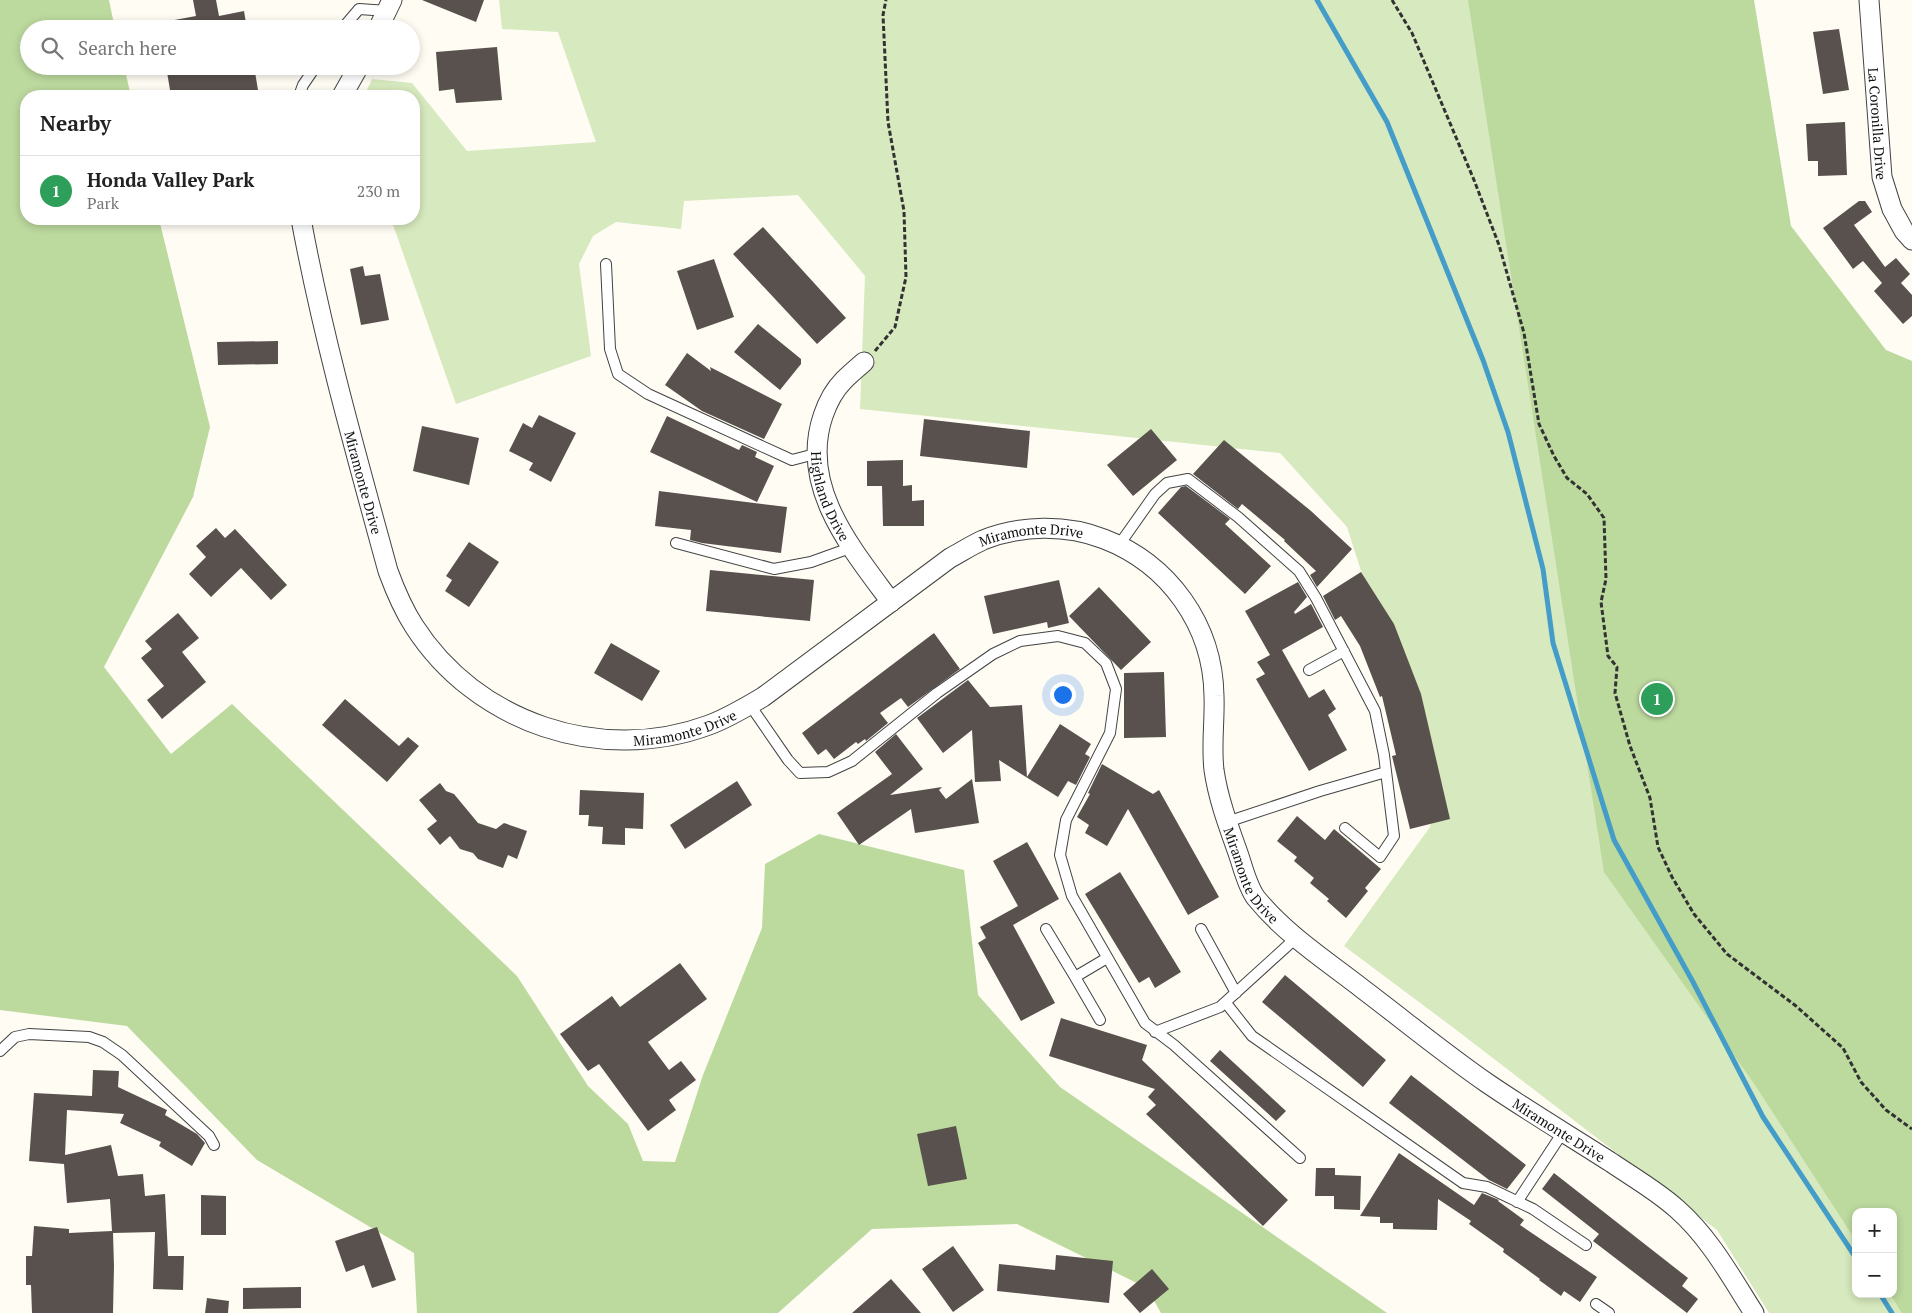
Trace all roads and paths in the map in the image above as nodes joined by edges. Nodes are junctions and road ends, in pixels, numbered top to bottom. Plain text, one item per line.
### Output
1 (886, 0) edge
2 (1392, 0) edge
3 (1869, 0) edge
4 (390, 5) edge
5 (350, 20) edge
6 (382, 20) edge
7 (310, 75) edge
8 (354, 75) edge
9 (301, 90) edge
10 (345, 90) edge
11 (302, 225) edge
12 (1912, 240) edge
13 (606, 264) dead end
14 (864, 362) joint
15 (815, 454) junction
16 (676, 544) dead end
17 (1119, 545) junction
18 (850, 548) junction
19 (891, 602) junction
20 (1344, 651) junction
21 (1309, 670) dead end
22 (750, 705) junction
23 (1386, 772) junction
24 (1227, 822) junction
25 (1345, 828) dead end
26 (1046, 929) dead end
27 (1201, 929) dead end
28 (1296, 938) junction
29 (1108, 958) junction
30 (1075, 977) junction
31 (1236, 993) junction
32 (1226, 1003) junction
33 (1100, 1020) dead end
34 (1155, 1032) junction
35 (0, 1052) edge
36 (1912, 1129) edge
37 (1563, 1132) junction
38 (214, 1145) dead end
39 (1300, 1158) dead end
40 (1517, 1202) junction
41 (1586, 1245) dead end
42 (1596, 1304) dead end
43 (1609, 1313) edge
44 (1754, 1313) edge

1 - 14 path
2 - 36 path
3 - 12 street, La Coronilla Drive
4 - 5 lane
4 - 6 street
7 - 9 lane
8 - 10 street
11 - 22 street, Miramonte Drive
13 - 15 lane
14 - 15 street, Highland Drive
15 - 18 street, Highland Drive
16 - 18 lane
17 - 19 street, Miramonte Drive
17 - 20 lane
17 - 24 street, Miramonte Drive
18 - 19 street, Highland Drive
19 - 22 street, Miramonte Drive
20 - 21 lane
20 - 23 lane
22 - 29 lane
23 - 24 lane
23 - 25 lane
24 - 28 street, Miramonte Drive
26 - 30 lane
27 - 31 lane
28 - 31 lane
28 - 37 street, Miramonte Drive
29 - 30 lane
29 - 34 lane
30 - 33 lane
31 - 32 lane
32 - 34 lane
32 - 40 lane
34 - 39 lane
35 - 38 lane
37 - 40 lane
37 - 44 street, Miramonte Drive
40 - 41 lane
42 - 43 lane

